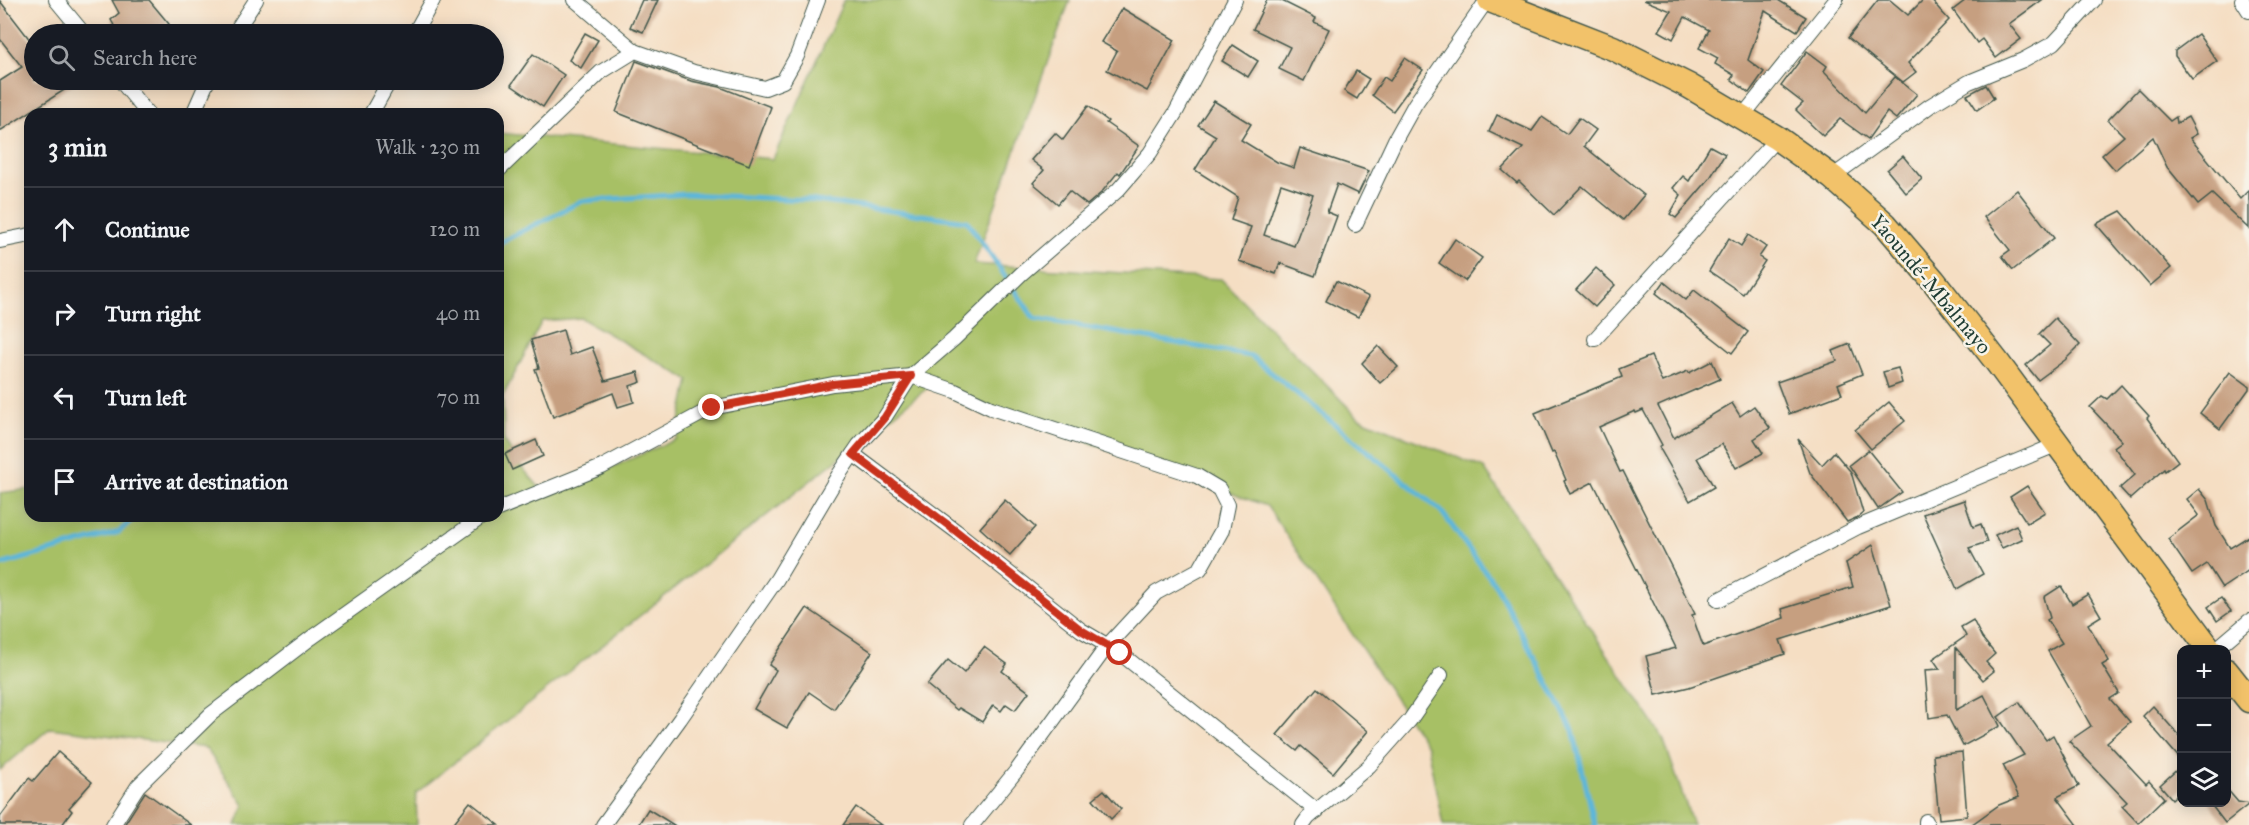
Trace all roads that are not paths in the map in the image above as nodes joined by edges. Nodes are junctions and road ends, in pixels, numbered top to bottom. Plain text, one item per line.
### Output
1 (56, 0) edge
2 (256, 0) edge
3 (433, 0) edge
4 (575, 0) edge
5 (818, 0) edge
6 (1235, 0) edge
7 (1489, 0) edge
8 (1836, 0) edge
9 (2094, 0) edge
10 (2242, 0) edge
11 (2249, 11) edge
12 (76, 24) edge
13 (240, 24) edge
14 (420, 24) edge
15 (635, 51) junction
16 (128, 90) edge
17 (203, 90) edge
18 (384, 90) edge
19 (143, 108) edge
20 (194, 108) edge
21 (374, 108) edge
22 (1741, 118) junction
23 (1777, 138) junction
24 (504, 165) edge
25 (1832, 177) junction
26 (1355, 225) dead end
27 (24, 236) edge
28 (0, 241) edge
29 (1595, 339) dead end
30 (911, 376) junction
31 (2058, 444) junction
32 (853, 454) junction
33 (504, 507) edge
34 (475, 522) edge
35 (1718, 600) dead end
36 (2249, 621) edge
37 (1108, 645) junction
38 (2206, 645) edge
39 (2221, 645) edge
40 (1441, 675) dead end
41 (2231, 677) edge
42 (2249, 700) edge
43 (1317, 811) junction
44 (113, 825) edge
45 (603, 825) edge
46 (972, 825) edge
47 (1303, 825) edge

1 - 12 street
2 - 13 street
3 - 14 street
4 - 15 street
5 - 15 street
6 - 30 street
7 - 22 highway, Yaoundé-Mbalmayo
7 - 26 street
8 - 22 street
9 - 25 street
10 - 11 street
15 - 24 street
16 - 19 street
17 - 20 street
18 - 21 street
22 - 23 highway, Yaoundé-Mbalmayo
23 - 25 highway, Yaoundé-Mbalmayo
23 - 29 street
25 - 31 highway, Yaoundé-Mbalmayo
27 - 28 street
30 - 32 street
30 - 33 street
30 - 37 street
31 - 35 street
31 - 38 highway, Yaoundé-Mbalmayo
32 - 37 street
32 - 45 street
34 - 44 street
36 - 39 street
37 - 43 street
37 - 46 street
40 - 43 street
41 - 42 highway
43 - 47 street

